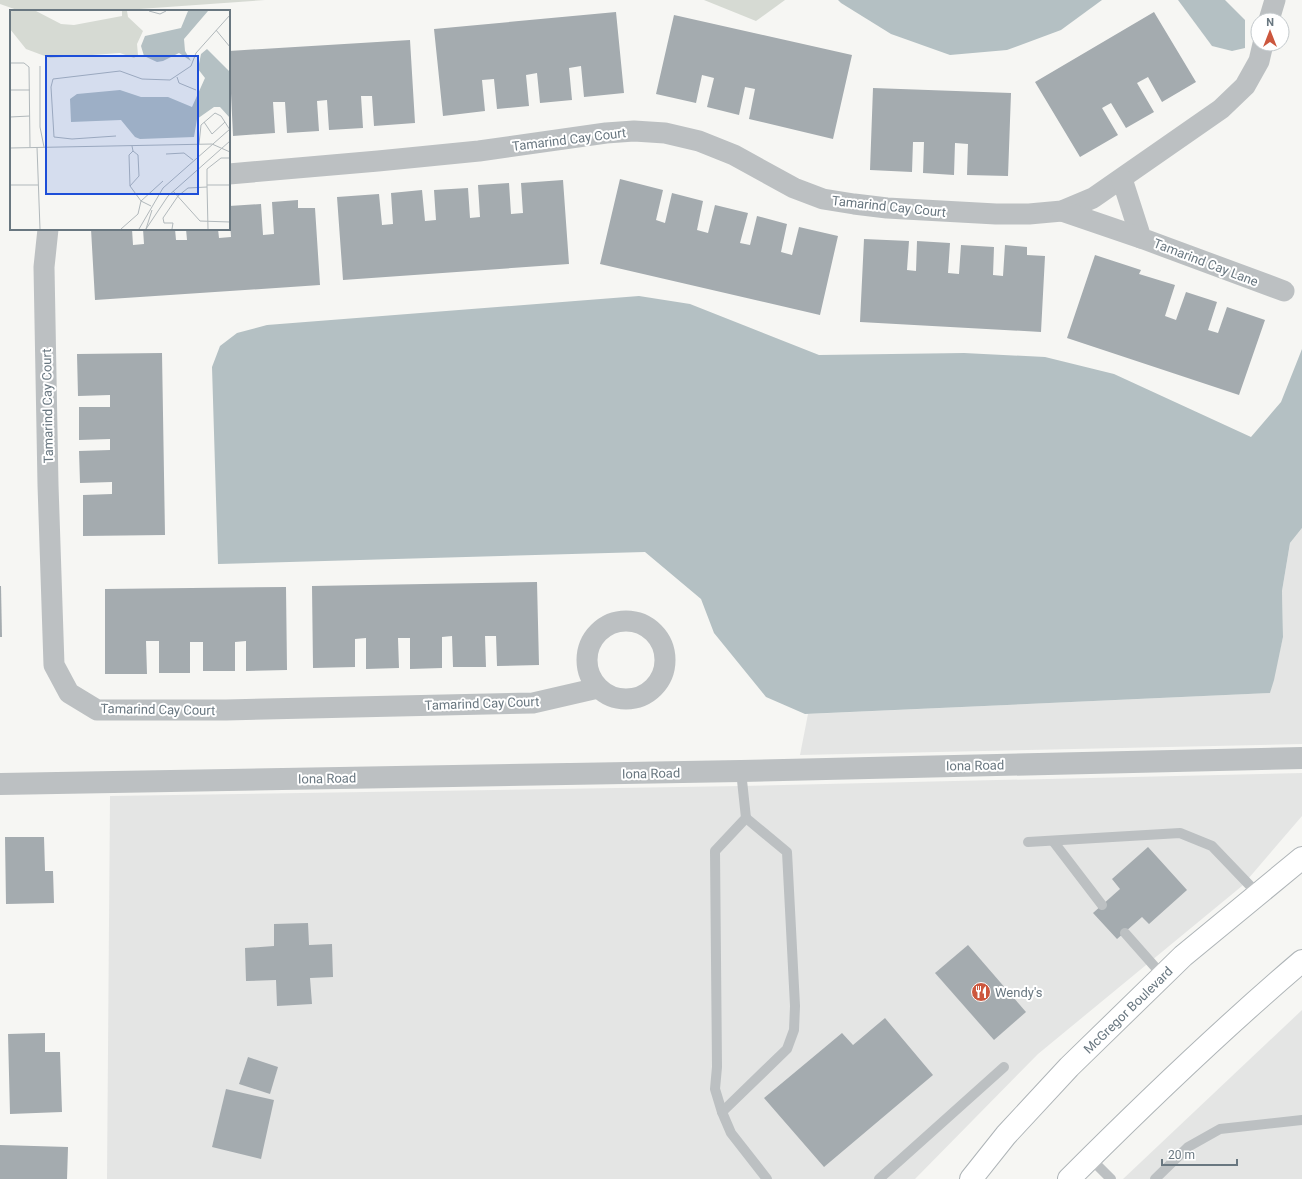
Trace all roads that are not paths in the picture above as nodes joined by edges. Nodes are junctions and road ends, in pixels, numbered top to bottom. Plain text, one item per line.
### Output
1 (1275, 0) edge
2 (1271, 12) edge
3 (1261, 52) edge
4 (230, 174) edge
5 (1122, 179) junction
6 (1062, 211) junction
7 (48, 230) edge
8 (1141, 238) junction
9 (1284, 291) dead end
10 (598, 688) dead end
11 (1302, 758) edge
12 (741, 771) junction
13 (0, 784) edge
14 (746, 818) junction
15 (1053, 841) junction
16 (1028, 842) dead end
17 (1302, 858) edge
18 (1258, 894) junction
19 (1102, 905) dead end
20 (1125, 933) dead end
21 (1302, 961) edge
22 (1163, 976) junction
23 (1004, 1068) dead end
24 (722, 1112) junction
25 (1302, 1120) edge
26 (1090, 1158) junction
27 (767, 1179) edge
28 (879, 1179) edge
29 (971, 1179) edge
30 (1069, 1179) edge
31 (1110, 1179) edge
32 (1155, 1179) edge

1 - 2 street
3 - 5 street, Tamarind Cay Court
4 - 6 street, Tamarind Cay Court
5 - 6 street, Tamarind Cay Court
5 - 8 street, Tamarind Cay Lane
6 - 8 street, Tamarind Cay Court
7 - 10 street, Tamarind Cay Court
8 - 9 street, Tamarind Cay Lane
11 - 12 street, Iona Road
12 - 13 street, Iona Road
12 - 14 lane
14 - 24 lane
14 - 24 lane
15 - 16 lane
15 - 18 lane
15 - 19 lane
17 - 18 main road, McGregor Boulevard
18 - 22 main road, McGregor Boulevard
20 - 22 lane
21 - 26 main road
22 - 29 main road, McGregor Boulevard
23 - 28 lane
24 - 27 lane
25 - 32 lane
26 - 30 main road
26 - 31 lane

